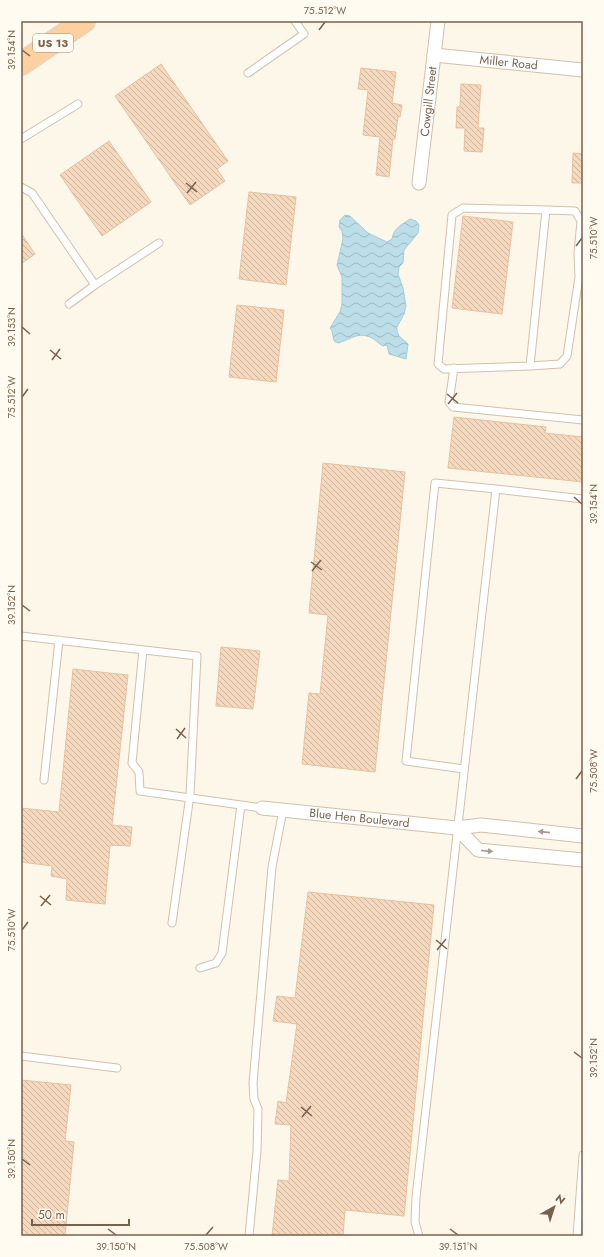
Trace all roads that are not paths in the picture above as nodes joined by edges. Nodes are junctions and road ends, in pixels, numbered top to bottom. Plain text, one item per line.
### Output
1 (84, 21) edge
2 (295, 21) edge
3 (438, 21) edge
4 (434, 55) junction
5 (21, 64) edge
6 (583, 70) edge
7 (248, 73) dead end
8 (78, 104) dead end
9 (21, 139) edge
10 (419, 183) dead end
11 (21, 187) edge
12 (546, 210) junction
13 (159, 243) dead end
14 (581, 277) edge
15 (95, 285) junction
16 (69, 304) dead end
17 (530, 366) junction
18 (454, 368) junction
19 (583, 420) edge
20 (496, 490) junction
21 (583, 498) edge
22 (21, 636) edge
23 (58, 640) junction
24 (143, 650) junction
25 (464, 769) junction
26 (44, 780) dead end
27 (189, 797) junction
28 (241, 805) junction
29 (262, 808) joint
30 (283, 810) junction
31 (457, 828) junction
32 (583, 836) edge
33 (583, 860) edge
34 (172, 923) dead end
35 (200, 968) dead end
36 (21, 1056) edge
37 (117, 1068) dead end
38 (583, 1155) edge
39 (250, 1236) edge
40 (420, 1236) edge
41 (577, 1236) edge

1 - 5 highway, US 13
2 - 7 lane
3 - 4 street, Cowgill Street
4 - 6 street, Miller Road
4 - 10 street, Cowgill Street
8 - 9 lane
11 - 15 lane
12 - 14 lane
12 - 17 lane
12 - 18 lane
13 - 15 lane
14 - 17 lane
15 - 16 lane
17 - 18 lane
18 - 19 lane
20 - 21 lane
20 - 25 lane
20 - 25 lane
22 - 23 lane
23 - 24 lane
23 - 26 lane
24 - 27 lane
24 - 27 lane
25 - 31 lane
27 - 28 lane
27 - 34 lane
28 - 29 lane
28 - 35 lane
29 - 30 street, Blue Hen Boulevard
30 - 31 street, Blue Hen Boulevard
30 - 39 lane
32 -> 31 street, Blue Hen Boulevard
31 -> 33 street
31 - 40 lane
36 - 37 lane
38 - 41 lane

